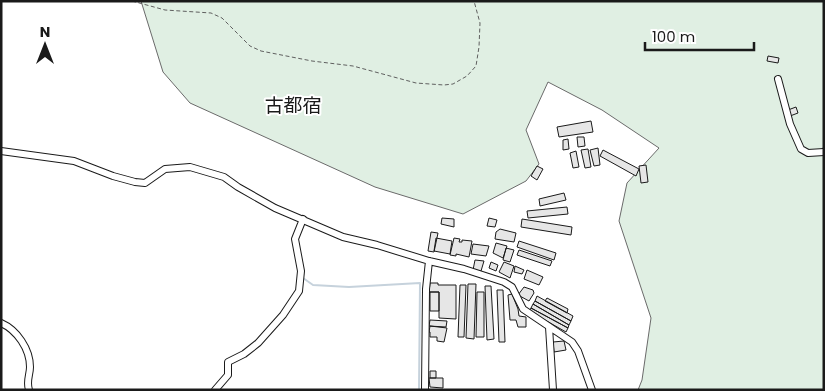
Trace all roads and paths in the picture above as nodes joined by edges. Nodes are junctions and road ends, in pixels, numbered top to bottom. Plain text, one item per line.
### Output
1 (132, 1) edge
2 (474, 1) edge
3 (778, 79) dead end
4 (1, 151) edge
5 (824, 152) edge
6 (303, 219) junction
7 (429, 261) junction
8 (1, 323) edge
9 (549, 327) junction
10 (29, 390) edge
11 (215, 390) edge
12 (425, 390) edge
13 (553, 390) edge
14 (592, 390) edge

1 - 2 path
3 - 5 street
4 - 6 street
6 - 7 street
6 - 11 street
7 - 9 street
7 - 12 street
8 - 10 street
9 - 13 street
9 - 14 street

